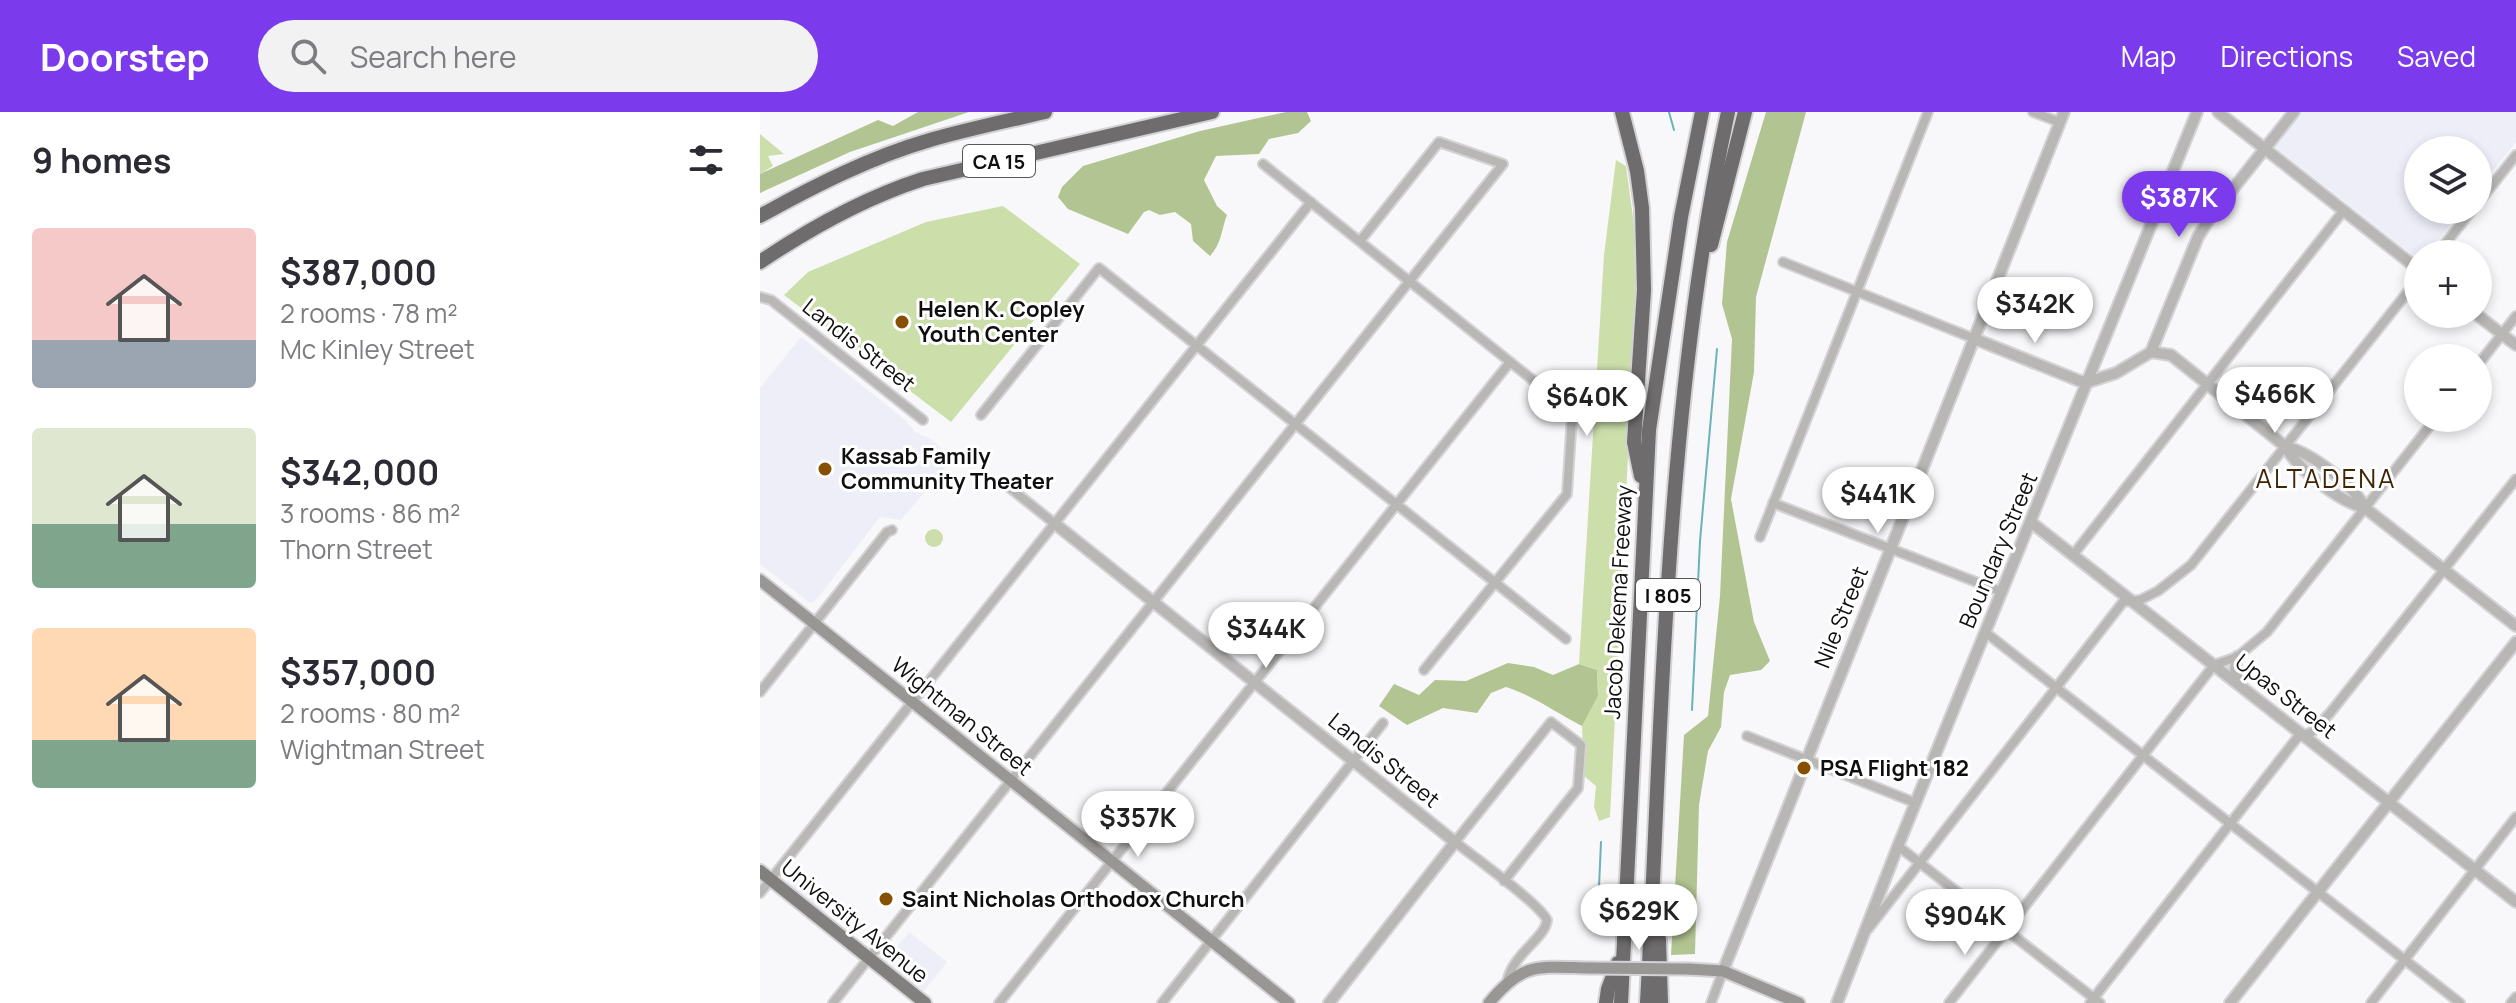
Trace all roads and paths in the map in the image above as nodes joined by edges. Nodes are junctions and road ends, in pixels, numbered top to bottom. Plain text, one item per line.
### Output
1 (1045, 112) edge
2 (1212, 112) edge
3 (1622, 112) edge
4 (1702, 112) edge
5 (1728, 112) edge
6 (1745, 112) edge
7 (1928, 112) edge
8 (2033, 112) edge
9 (2197, 112) edge
10 (2218, 112) edge
11 (2294, 112) edge
12 (2062, 117) edge
13 (2265, 148) junction
14 (2516, 155) edge
15 (1263, 164) dead end
16 (2492, 185) edge
17 (1311, 202) junction
18 (2344, 210) junction
19 (760, 216) edge
20 (2461, 224) edge
21 (2448, 240) edge
22 (1360, 241) junction
23 (2404, 258) edge
24 (760, 262) edge
25 (1783, 262) dead end
26 (1410, 282) junction
27 (1857, 292) junction
28 (760, 297) edge
29 (2404, 297) edge
30 (2516, 316) edge
31 (2492, 326) edge
32 (2502, 334) junction
33 (1975, 339) junction
34 (1196, 345) junction
35 (2516, 345) edge
36 (2492, 347) edge
37 (2151, 352) junction
38 (1510, 362) junction
39 (1686, 363) junction
40 (2088, 382) junction
41 (2207, 384) junction
42 (981, 415) dead end
43 (923, 420) dead end
44 (1296, 424) junction
45 (2425, 432) edge
46 (2286, 447) junction
47 (2516, 479) edge
48 (1005, 484) dead end
49 (1646, 496) junction
50 (1396, 503) junction
51 (1773, 503) junction
52 (2365, 508) junction
53 (1054, 523) junction
54 (2032, 523) junction
55 (892, 530) dead end
56 (1760, 537) dead end
57 (1891, 549) junction
58 (2073, 555) junction
59 (2444, 570) junction
60 (760, 580) edge
61 (1495, 583) junction
62 (2002, 592) junction
63 (2130, 599) junction
64 (1154, 602) junction
65 (815, 624) junction
66 (2516, 626) edge
67 (1985, 632) junction
68 (1566, 639) dead end
69 (2516, 642) edge
70 (2237, 657) junction
71 (2214, 665) junction
72 (1424, 670) dead end
73 (1253, 682) junction
74 (2242, 687) junction
75 (2055, 688) junction
76 (760, 692) edge
77 (912, 701) junction
78 (1383, 723) dead end
79 (1747, 736) dead end
80 (2304, 736) junction
81 (2143, 755) junction
82 (1805, 759) junction
83 (1352, 761) junction
84 (1011, 780) junction
85 (1916, 803) junction
86 (2390, 803) junction
87 (2516, 817) edge
88 (2230, 823) junction
89 (1657, 827) junction
90 (1455, 842) junction
91 (1898, 846) junction
92 (1111, 860) junction
93 (1919, 862) junction
94 (2475, 870) junction
95 (765, 875) edge
96 (1504, 881) junction
97 (2317, 892) junction
98 (760, 893) edge
99 (2516, 902) edge
100 (2006, 930) junction
101 (1865, 933) junction
102 (1212, 941) junction
103 (1623, 952) junction
104 (868, 958) junction
105 (2404, 960) junction
106 (1723, 971) junction
107 (1507, 982) junction
108 (2516, 997) edge
109 (2095, 1001) edge
110 (833, 1003) edge
111 (925, 1003) edge
112 (999, 1003) edge
113 (1162, 1003) edge
114 (1289, 1003) edge
115 (1329, 1003) edge
116 (1489, 1003) edge
117 (1606, 1003) edge
118 (1621, 1003) edge
119 (1647, 1003) edge
120 (1661, 1003) edge
121 (1711, 1003) edge
122 (1799, 1003) edge
123 (1837, 1003) edge
124 (1949, 1003) edge
125 (2230, 1003) edge
126 (2371, 1003) edge
127 (2460, 1003) edge
128 (2511, 1003) edge

1 - 19 highway, CA 15
2 - 24 highway, CA 15
3 - 49 highway
4 - 49 highway, Jacob Dekema Freeway / I 805
5 - 39 highway, I 805
6 - 39 highway
7 - 27 street
8 - 12 street
9 - 40 street, Boundary Street
10 - 13 street
11 - 13 street
12 - 33 street, Nile Street
13 - 18 street
13 - 37 street
14 - 16 street
15 - 17 street
17 - 22 street
17 - 34 street
18 - 23 street
18 - 41 street
20 - 21 street
22 - 26 street
22 - 26 street
25 - 27 street
26 - 38 street
26 - 44 street
27 - 33 street
27 - 51 street
28 - 43 street, Landis Street
29 - 46 street
30 - 32 street
31 - 32 street
32 - 35 street
32 - 36 street
33 - 40 street
33 - 57 street, Nile Street
34 - 42 street
34 - 44 street
34 - 53 street
37 - 40 street
37 - 41 street
38 - 50 street
38 - 61 street
39 - 89 highway, I 805
40 - 54 street, Boundary Street
41 - 46 street
41 - 58 street
44 - 50 street
44 - 64 street
45 - 52 street
46 - 52 street
46 - 63 street
47 - 59 street
48 - 53 street, Landis Street
49 - 103 highway, Jacob Dekema Freeway / I 805
50 - 61 street
50 - 73 street
51 - 56 street
51 - 57 street
52 - 59 street
52 - 70 street
53 - 64 street, Landis Street
53 - 77 street
54 - 58 street, Upas Street
54 - 62 street, Boundary Street
55 - 65 street
57 - 62 street
57 - 82 street, Nile Street
58 - 63 street, Upas Street
59 - 66 street
59 - 80 street
60 - 65 main road, Wightman Street
61 - 68 street
61 - 72 street
62 - 67 street, Boundary Street
63 - 71 street, Upas Street
63 - 75 street
64 - 73 street, Landis Street
64 - 84 street
65 - 76 street
65 - 77 main road, Wightman Street
67 - 75 street
67 - 85 street, Boundary Street
69 - 86 street
70 - 71 street
70 - 74 street
71 - 74 street, Upas Street
71 - 81 street
73 - 83 street, Landis Street
73 - 92 street
74 - 80 street, Upas Street
75 - 81 street
75 - 93 street
77 - 84 main road, Wightman Street
77 - 95 street
78 - 83 street
79 - 82 street
80 - 86 street, Upas Street
80 - 88 street
81 - 88 street
81 - 100 street
82 - 85 street
82 - 106 street, Nile Street
83 - 90 street, Landis Street
83 - 102 street
84 - 92 main road, Wightman Street
84 - 104 street
85 - 91 street, Boundary Street
86 - 94 street, Upas Street
86 - 97 street
87 - 94 street
88 - 97 street
88 - 109 street
89 - 119 highway, I 805
89 - 120 highway
90 - 96 street, Landis Street
90 - 96 street
90 - 115 street
91 - 93 street
91 - 101 street, Boundary Street
92 - 102 main road, Wightman Street
92 - 112 street
93 - 100 street
93 - 101 street
94 - 99 street, Upas Street
94 - 105 street
95 - 98 street
95 - 104 main road, University Avenue
96 - 107 street, Landis Street
97 - 105 street
97 - 125 street
100 - 109 street
100 - 124 street
101 - 123 street, Boundary Street
102 - 113 street
102 - 114 main road, Wightman Street
103 - 117 highway
103 - 118 highway, Jacob Dekema Freeway / I 805
104 - 110 street
104 - 111 main road, University Avenue
105 - 126 street
105 - 127 street
106 - 107 main road, bridge
106 - 121 street, Nile Street
106 - 122 main road
107 - 116 main road
108 - 128 street

